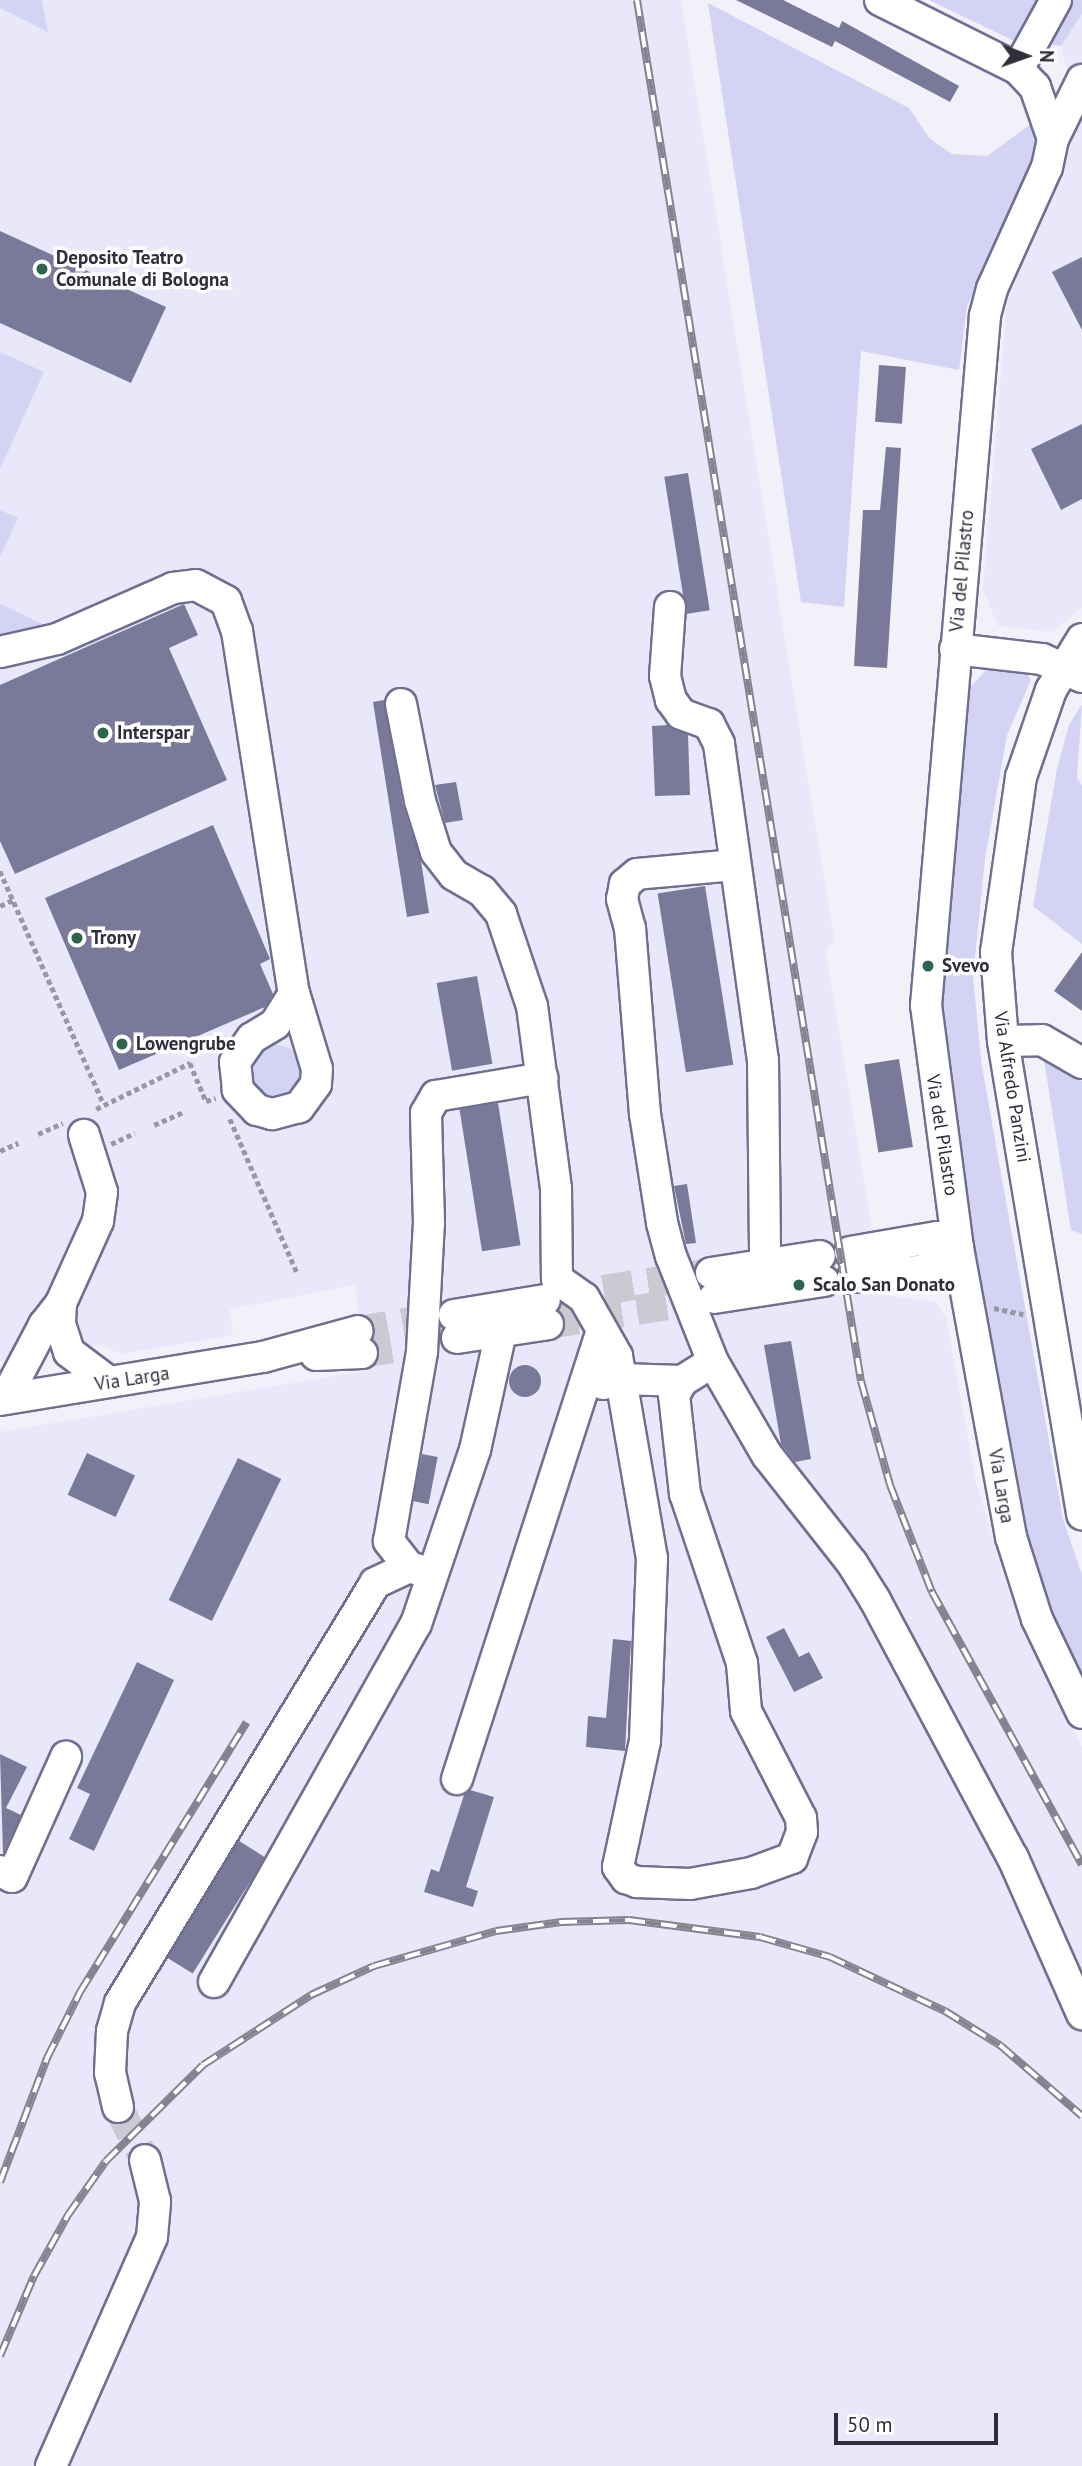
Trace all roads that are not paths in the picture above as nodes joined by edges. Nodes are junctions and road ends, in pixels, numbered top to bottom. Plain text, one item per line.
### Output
1 (880, 0) edge
2 (1056, 0) edge
3 (1018, 69) junction
4 (1082, 80) edge
5 (1053, 139) junction
6 (670, 607) dead end
7 (1082, 639) edge
8 (955, 644) junction
9 (0, 652) edge
10 (1073, 672) edge
11 (401, 704) dead end
12 (735, 865) junction
13 (294, 993) dead end
14 (1003, 1041) junction
15 (1082, 1063) edge
16 (542, 1078) junction
17 (87, 1134) road end
18 (958, 1248) junction
19 (852, 1264) dead end
20 (765, 1265) junction
21 (61, 1303) junction
22 (602, 1331) junction
23 (501, 1332) junction
24 (360, 1342) tunnel mouth
25 (713, 1362) junction
26 (621, 1379) junction
27 (682, 1381) junction
28 (109, 1382) junction
29 (583, 1390) junction
30 (2, 1400) edge
31 (1082, 1514) edge
32 (421, 1571) junction
33 (1082, 1713) edge
34 (66, 1757) dead end
35 (457, 1779) dead end
36 (0, 1871) edge
37 (214, 1982) dead end
38 (1082, 2014) edge
39 (118, 2107) tunnel mouth
40 (145, 2160) tunnel mouth
41 (51, 2466) edge

1 - 3 street
2 - 3 street
3 - 5 street
4 - 5 street, Via del Pilastro
5 - 8 street, Via del Pilastro
6 - 12 street
7 - 10 street, Via Alfredo Panzini
8 - 10 street
8 - 18 street, Via del Pilastro
9 - 13 street
10 - 14 street, Via Alfredo Panzini
11 - 16 street
12 - 20 street
12 - 25 street
14 - 15 street
14 - 31 street, Via Alfredo Panzini
16 - 22 street
16 - 32 street
17 - 21 street
18 - 19 street
18 - 33 street, Via Larga
20 - 20 street
21 - 28 street
21 - 30 street
22 - 26 street
22 - 29 street
23 - 23 street
23 - 32 street
24 - 28 street, Via Larga
25 - 27 street
25 - 38 street
26 - 27 street
26 - 27 street
26 - 29 street
28 - 30 street, Via Larga
29 - 35 street
32 - 37 street
32 - 39 street
34 - 36 street
40 - 41 street

